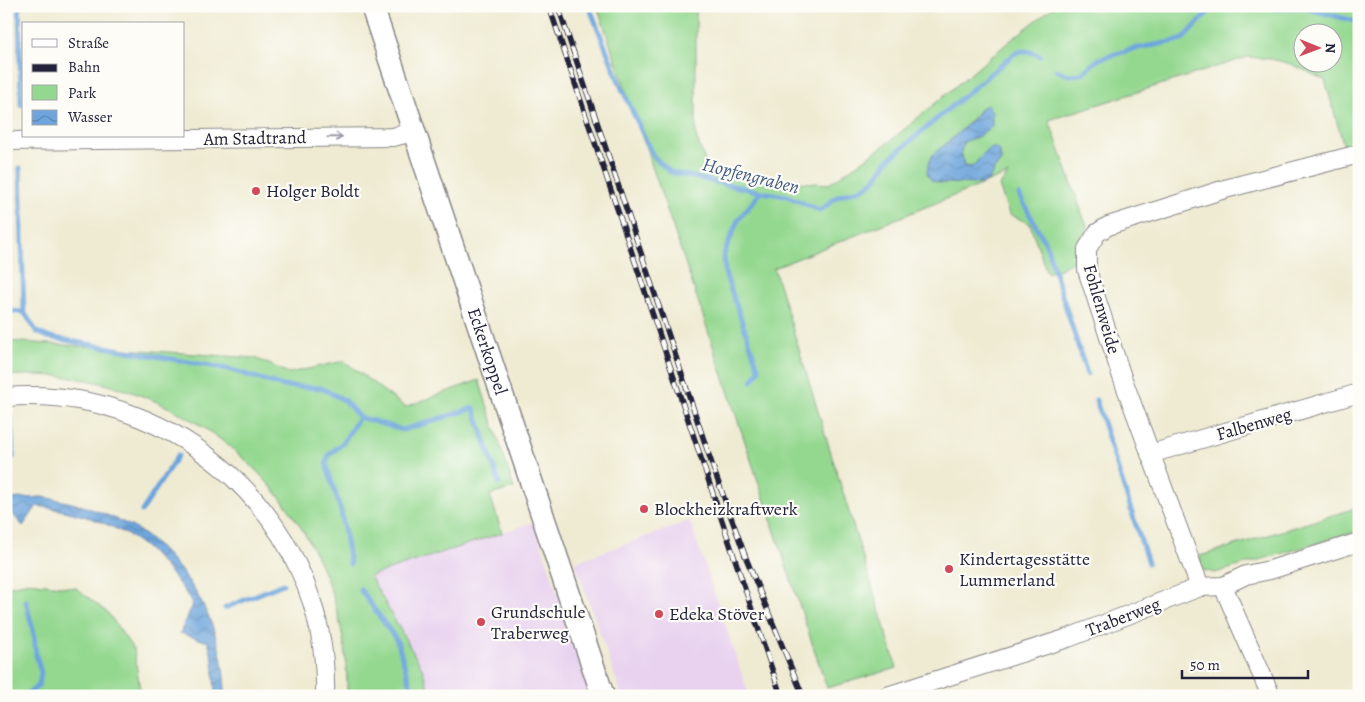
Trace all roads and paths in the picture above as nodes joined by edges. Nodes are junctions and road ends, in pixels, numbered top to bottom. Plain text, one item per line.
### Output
1 (372, 6) edge
2 (413, 132) junction
3 (6, 141) edge
4 (1359, 154) edge
5 (1359, 393) edge
6 (6, 397) edge
7 (1150, 454) junction
8 (1359, 542) edge
9 (1223, 586) junction
10 (1200, 587) junction
11 (325, 696) edge
12 (603, 696) edge
13 (887, 696) edge
14 (1271, 696) edge

1 - 2 street, Eckerkoppel
3 -> 2 street, Am Stadtrand
2 - 12 street, Eckerkoppel
4 - 7 street, Fohlenweide
5 - 7 street, Falbenweg
6 - 11 street
7 - 10 street, Fohlenweide
8 - 9 street, Traberweg
9 - 10 street, Traberweg
9 - 14 street
10 - 13 street, Traberweg

